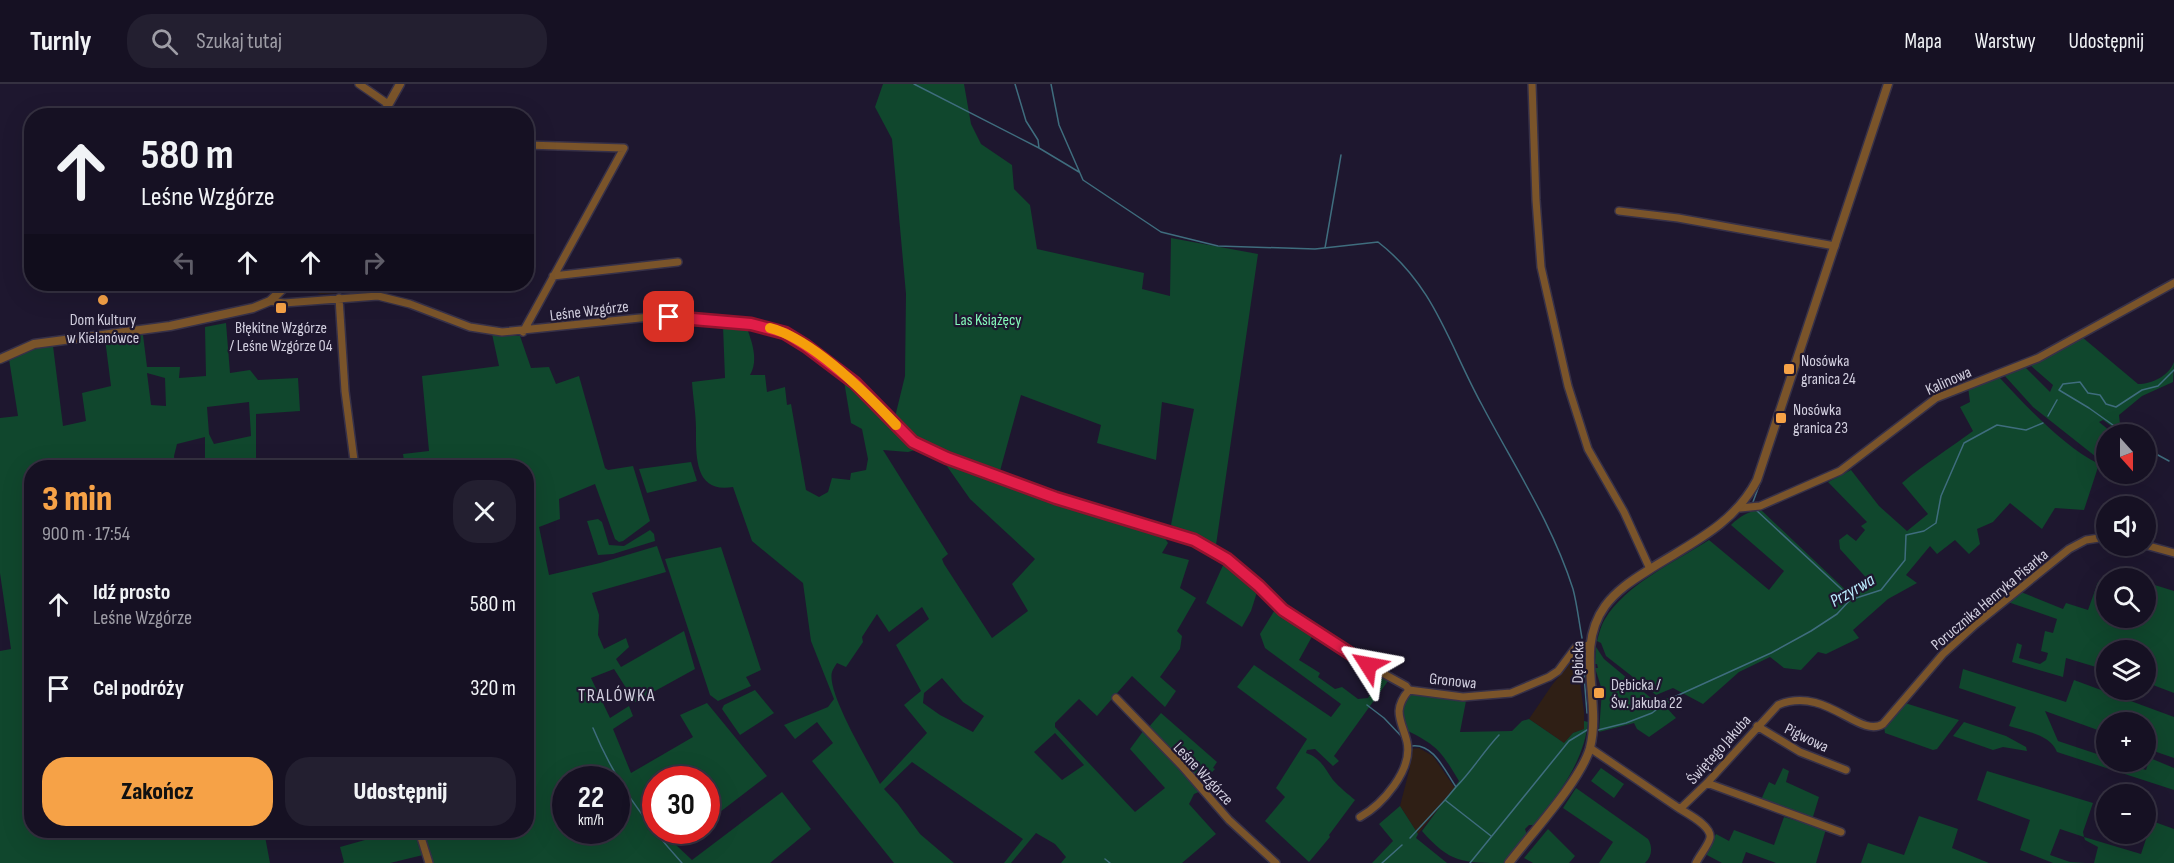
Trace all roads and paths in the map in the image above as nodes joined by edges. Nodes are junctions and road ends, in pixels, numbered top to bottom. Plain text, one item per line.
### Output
1 (358, 84) edge
2 (400, 84) edge
3 (1532, 84) edge
4 (1888, 84) edge
5 (388, 104) junction
6 (386, 108) edge
7 (534, 145) edge
8 (1619, 211) dead end
9 (1835, 246) junction
10 (678, 262) dead end
11 (553, 276) junction
12 (2174, 284) edge
13 (281, 291) edge
14 (339, 298) junction
15 (270, 301) junction
16 (523, 332) junction
17 (0, 359) edge
18 (354, 460) edge
19 (1740, 508) junction
20 (2096, 538) edge
21 (2156, 548) edge
22 (2174, 553) edge
23 (1650, 569) junction
24 (1590, 645) junction
25 (1409, 690) junction
26 (1116, 698) dead end
27 (1757, 726) junction
28 (1877, 728) joint
29 (1590, 748) junction
30 (1846, 770) dead end
31 (1707, 783) junction
32 (1680, 809) junction
33 (1360, 817) dead end
34 (1841, 832) dead end
35 (421, 838) edge
36 (429, 863) edge
37 (1276, 863) edge
38 (1509, 863) edge
39 (1696, 863) edge

1 - 5 street
2 - 5 street
3 - 23 street
4 - 9 street
5 - 6 street
7 - 11 street
8 - 9 street
9 - 19 street
10 - 11 street
11 - 16 street
12 - 19 street, Kalinowa
13 - 15 street
14 - 15 street, Leśne Wzgórze
14 - 16 street, Leśne Wzgórze
14 - 18 street
15 - 17 street
16 - 25 street, Leśne Wzgórze
19 - 23 street, Dębicka
20 - 28 street, Porucznika Henryka Pisarka
21 - 22 street
23 - 24 street, Dębicka
24 - 25 street, Gronowa
24 - 29 street, Dębicka
25 - 33 street, Gronowa
26 - 37 street, Leśne Wzgórze
27 - 28 street, Świętego Jakuba
27 - 30 street, Pigwowa
27 - 31 street, Świętego Jakuba
29 - 32 street
29 - 38 street, Dębicka
31 - 32 street, Świętego Jakuba
31 - 34 street
32 - 39 street
35 - 36 street

